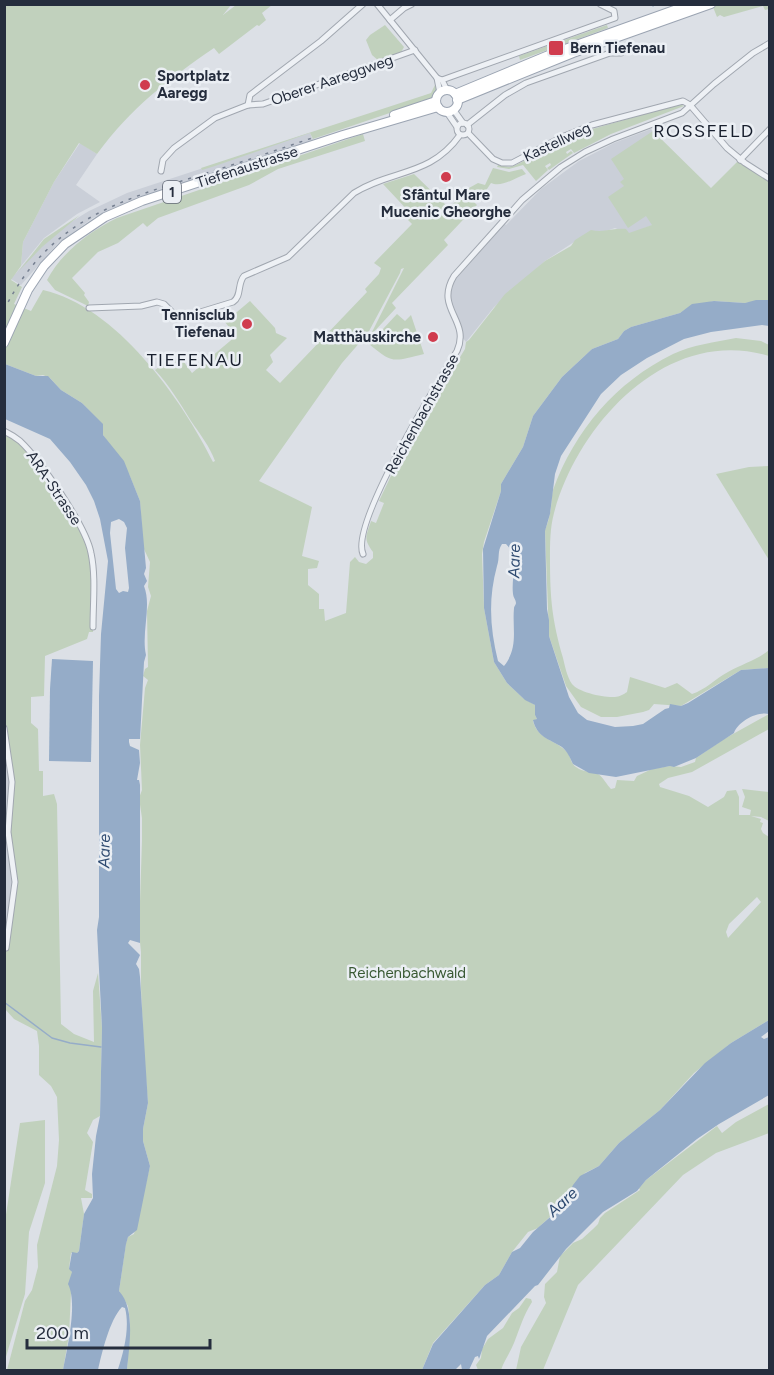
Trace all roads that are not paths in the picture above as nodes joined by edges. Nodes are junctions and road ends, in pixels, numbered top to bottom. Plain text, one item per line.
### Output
1 (363, 4) edge
2 (377, 4) edge
3 (412, 4) edge
4 (600, 4) edge
5 (691, 4) edge
6 (711, 4) edge
7 (390, 20) junction
8 (769, 45) edge
9 (415, 50) junction
10 (621, 52) dead end
11 (440, 79) junction
12 (447, 101) junction
13 (248, 105) junction
14 (690, 105) junction
15 (462, 125) junction
16 (770, 129) edge
17 (468, 133) junction
18 (460, 135) junction
19 (740, 160) junction
20 (161, 171) dead end
21 (770, 179) edge
22 (89, 308) dead end
23 (4, 342) edge
24 (4, 431) edge
25 (363, 554) dead end
26 (93, 627) dead end
27 (4, 728) edge
28 (6, 745) edge
29 (6, 948) edge

1 - 13 street, Oberer Aareggweg
2 - 7 street
3 - 7 street
4 - 11 street
5 - 12 main road, Tiefenaustrasse / 1
6 - 12 main road, Tiefenaustrasse / 1
7 - 9 street
8 - 14 street, Reichenbachstrasse
9 - 11 street
9 - 13 street, Oberer Aareggweg
10 - 15 street
11 - 12 street
12 - 15 street
12 - 23 main road, Tiefenaustrasse / 1
13 - 20 street, Oberer Aareggweg
14 - 17 street, Kastellweg
14 - 19 street
14 - 25 street, Reichenbachstrasse
15 - 17 street
15 - 18 street
16 - 19 street
17 - 18 street
18 - 22 street
19 - 21 street
24 - 26 street, ARA-Strasse
27 - 28 street
28 - 29 street

